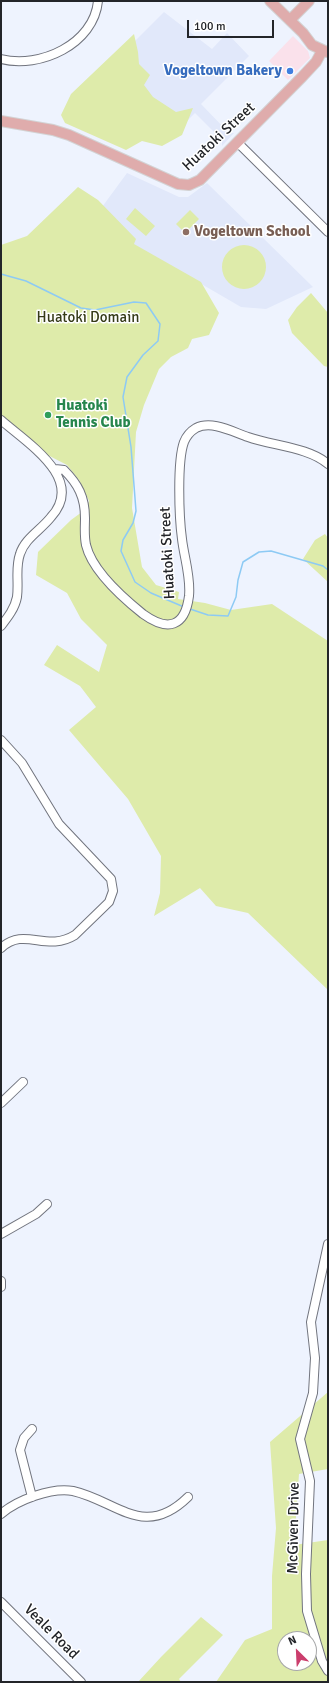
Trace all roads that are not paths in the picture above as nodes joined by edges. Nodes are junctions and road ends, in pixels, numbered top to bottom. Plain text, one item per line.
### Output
1 (98, 1) edge
2 (270, 1) edge
3 (309, 1) edge
4 (290, 20) junction
5 (325, 52) edge
6 (1, 59) edge
7 (1, 121) edge
8 (238, 143) junction
9 (328, 232) edge
10 (1, 420) edge
11 (326, 460) edge
12 (55, 469) junction
13 (1, 626) edge
14 (1, 740) edge
15 (1, 948) edge
16 (23, 1082) dead end
17 (1, 1103) edge
18 (47, 1204) dead end
19 (1, 1234) edge
20 (328, 1244) edge
21 (1, 1281) edge
22 (1, 1287) edge
23 (32, 1429) dead end
24 (32, 1497) junction
25 (188, 1497) dead end
26 (1, 1514) edge
27 (2, 1605) edge
28 (328, 1671) edge
29 (81, 1682) edge

1 - 6 street
2 - 4 main road
3 - 4 main road
4 - 5 main road
5 - 8 main road, Huatoki Street
7 - 8 main road, Huatoki Street
8 - 9 street
10 - 12 street, Huatoki Street
11 - 12 street, Huatoki Street
12 - 13 street
14 - 15 street
16 - 17 street
18 - 19 street
20 - 28 street, McGiven Drive
21 - 22 street
23 - 24 street
24 - 25 street
24 - 26 street
27 - 29 street, Veale Road

